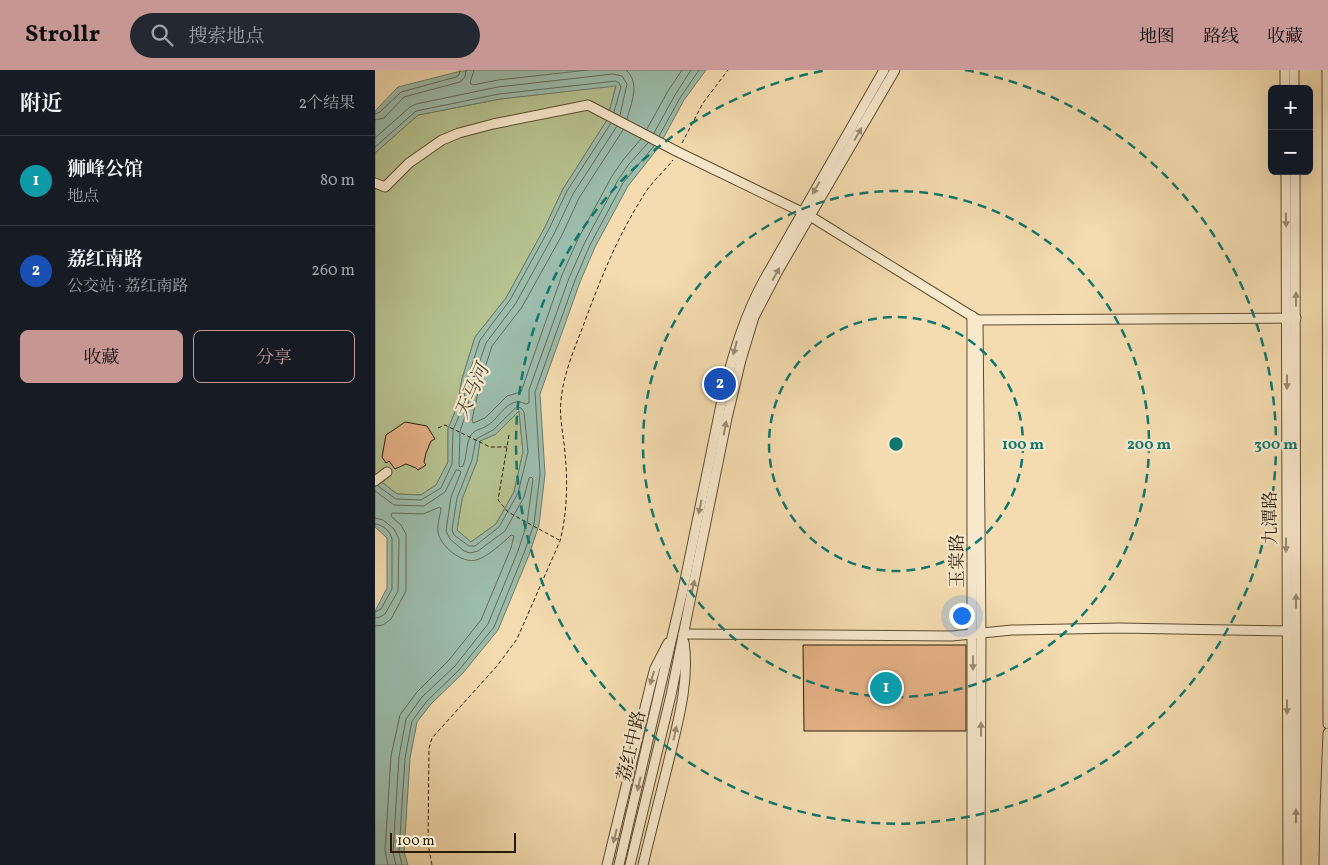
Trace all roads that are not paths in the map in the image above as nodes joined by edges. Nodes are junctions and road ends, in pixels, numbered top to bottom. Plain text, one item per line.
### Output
1 (884, 70) edge
2 (895, 70) edge
3 (1285, 70) edge
4 (1294, 70) edge
5 (1327, 70) edge
6 (1285, 85) edge
7 (1294, 85) edge
8 (1285, 175) edge
9 (1295, 175) edge
10 (375, 182) edge
11 (805, 214) junction
12 (975, 318) junction
13 (1291, 318) junction
14 (387, 472) dead end
15 (377, 480) edge
16 (1291, 631) junction
17 (678, 634) junction
18 (977, 634) junction
19 (1328, 724) edge
20 (1328, 733) edge
21 (607, 865) edge
22 (619, 865) edge
23 (629, 865) edge
24 (643, 865) edge
25 (972, 865) edge
26 (980, 865) edge
27 (1288, 865) edge
28 (1296, 865) edge
29 (1325, 865) edge

1 -> 11 street
11 -> 2 street
3 - 6 street
4 - 7 street
5 - 19 street
8 -> 13 street, 九潭路
13 -> 9 street, 九潭路
10 - 11 street
11 - 12 street
11 - 17 street
12 - 13 street
12 - 18 street, 玉棠路
13 - 16 street, 九潭路
14 - 15 street
16 - 18 street
16 -> 27 street, 九潭路
28 -> 16 street, 九潭路
17 - 18 street
17 -> 21 street
17 -> 22 street, 荔红中路
17 - 23 street, 荔红中路
24 -> 17 street
18 -> 25 street, 玉棠路
26 -> 18 street, 玉棠路
20 - 29 street

